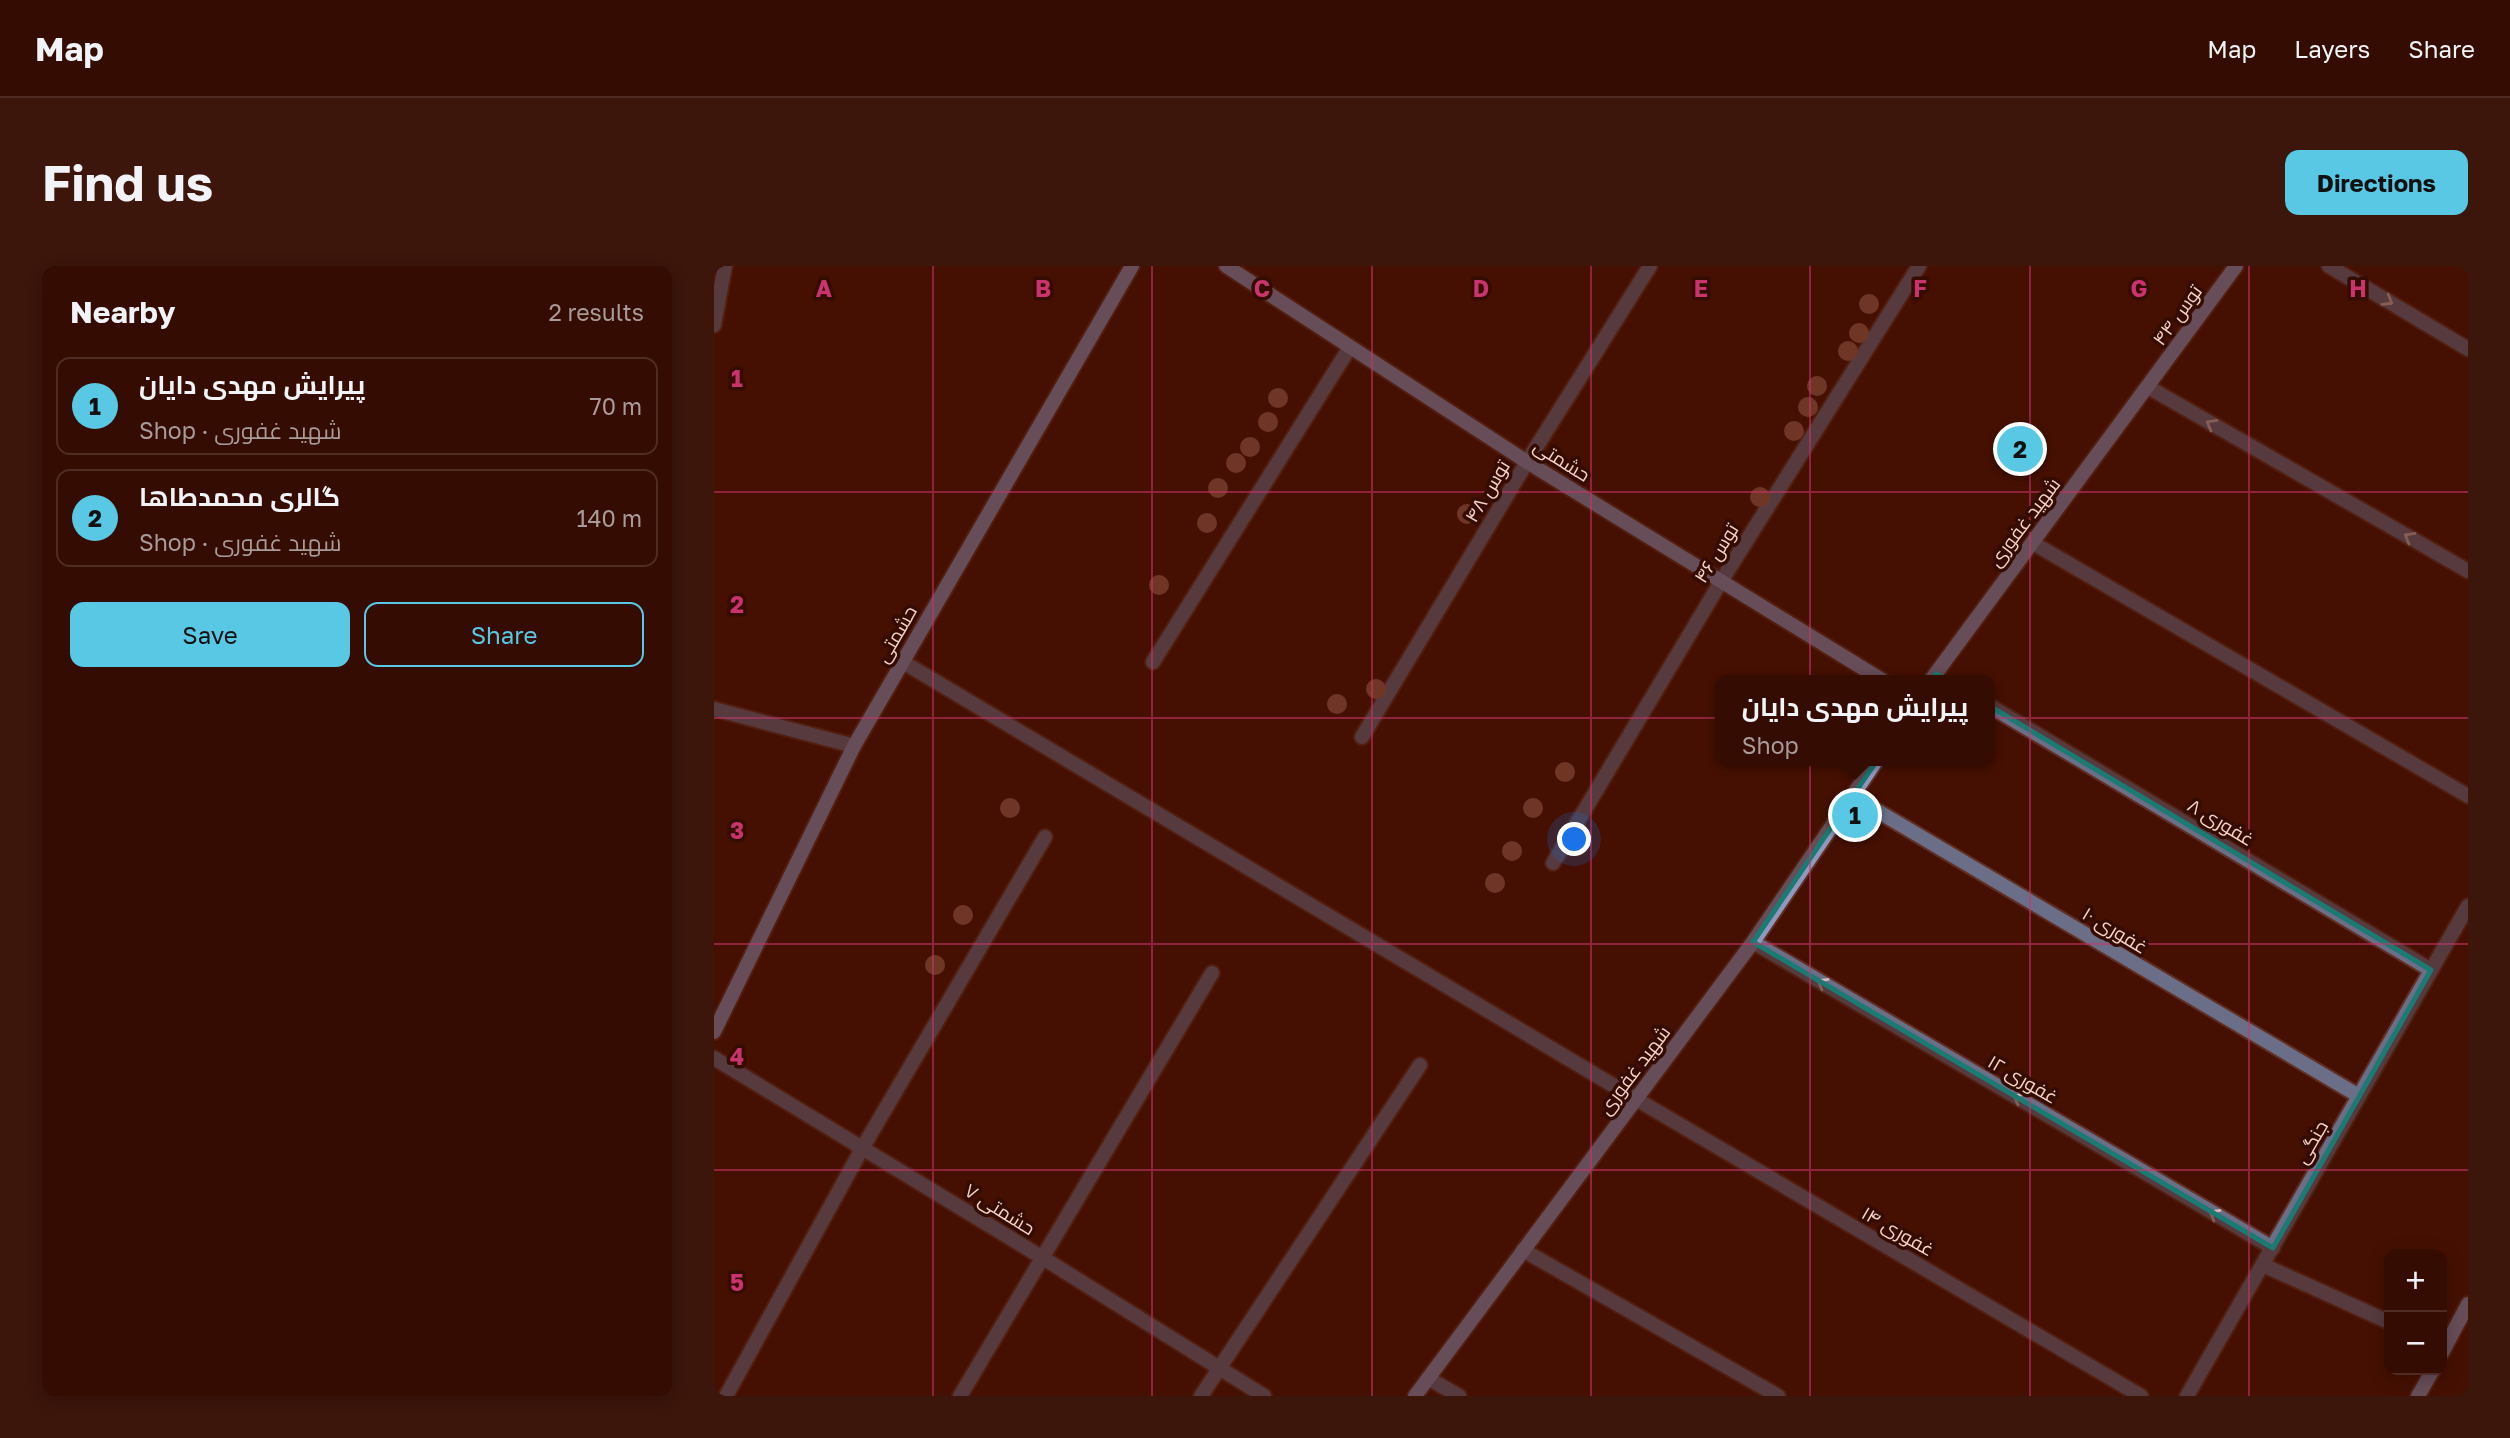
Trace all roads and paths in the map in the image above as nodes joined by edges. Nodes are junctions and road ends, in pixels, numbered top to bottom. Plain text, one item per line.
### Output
1 (725, 266) edge
2 (1132, 266) edge
3 (1226, 266) edge
4 (1650, 266) edge
5 (1919, 266) edge
6 (2236, 266) edge
7 (2329, 266) edge
8 (714, 325) edge
9 (1350, 347) junction
10 (2468, 349) edge
11 (2148, 387) junction
12 (1527, 462) junction
13 (2033, 543) junction
14 (2468, 570) edge
15 (1722, 580) junction
16 (902, 662) junction
17 (1153, 662) dead end
18 (1874, 675) edge
19 (1940, 675) edge
20 (714, 709) edge
21 (1995, 709) edge
22 (1362, 737) dead end
23 (854, 746) junction
24 (1873, 766) edge
25 (1852, 796) junction
26 (2468, 796) edge
27 (1045, 836) dead end
28 (1553, 863) dead end
29 (2468, 906) edge
30 (1753, 942) junction
31 (2431, 970) junction
32 (1212, 972) dead end
33 (714, 1032) edge
34 (714, 1058) edge
35 (1420, 1065) dead end
36 (2359, 1096) junction
37 (1636, 1099) junction
38 (863, 1147) junction
39 (2273, 1248) junction
40 (1523, 1250) junction
41 (1043, 1258) junction
42 (2263, 1265) junction
43 (2468, 1304) edge
44 (2384, 1320) edge
45 (2447, 1342) edge
46 (1220, 1370) junction
47 (2430, 1375) edge
48 (1428, 1378) junction
49 (726, 1396) edge
50 (960, 1396) edge
51 (1201, 1396) edge
52 (1264, 1396) edge
53 (1415, 1396) edge
54 (1459, 1396) edge
55 (1778, 1396) edge
56 (2141, 1396) edge
57 (2186, 1396) edge
58 (2418, 1396) edge

1 - 8 street
2 - 16 street, حشمتی
3 - 9 street, حشمتی
4 - 12 street, توس ۴۸
5 - 15 street, توس ۴۶
6 - 11 street, توس ۴۴
7 -> 10 street
9 - 12 street, حشمتی
9 - 17 street
11 - 13 street, شهید غفوری
14 -> 11 street
12 - 15 street, حشمتی
12 - 22 street, توس ۴۸
13 - 19 street, شهید غفوری
13 - 26 street
15 - 18 street, حشمتی
15 - 28 street, توس ۴۶
16 - 23 street, حشمتی
16 - 37 street, غفوری ۱۴
20 - 23 street
21 - 31 street, غفوری ۸
23 - 33 street, حشمتی
24 - 25 street, شهید غفوری
25 - 30 street, شهید غفوری
25 - 36 street, غفوری ۱۰
27 - 38 street
29 - 31 street, جنگی
30 - 37 street, شهید غفوری
39 -> 30 street, غفوری ۱۲
31 - 36 street, جنگی
32 - 41 street
34 - 38 street, حشمتی ۷
35 - 46 street
36 - 39 street, جنگی
37 - 40 street, شهید غفوری
37 - 56 street, غفوری ۱۴
38 - 41 street, حشمتی ۷
38 - 49 street
39 - 42 street, جنگی
40 - 48 street, شهید غفوری
40 - 55 street
41 - 46 street, حشمتی ۷
41 - 50 street
42 - 44 street
42 - 57 street, جنگی
43 - 45 street
46 - 51 street
46 - 52 street, حشمتی ۷
47 - 58 street
48 - 53 street, شهید غفوری
48 - 54 street

